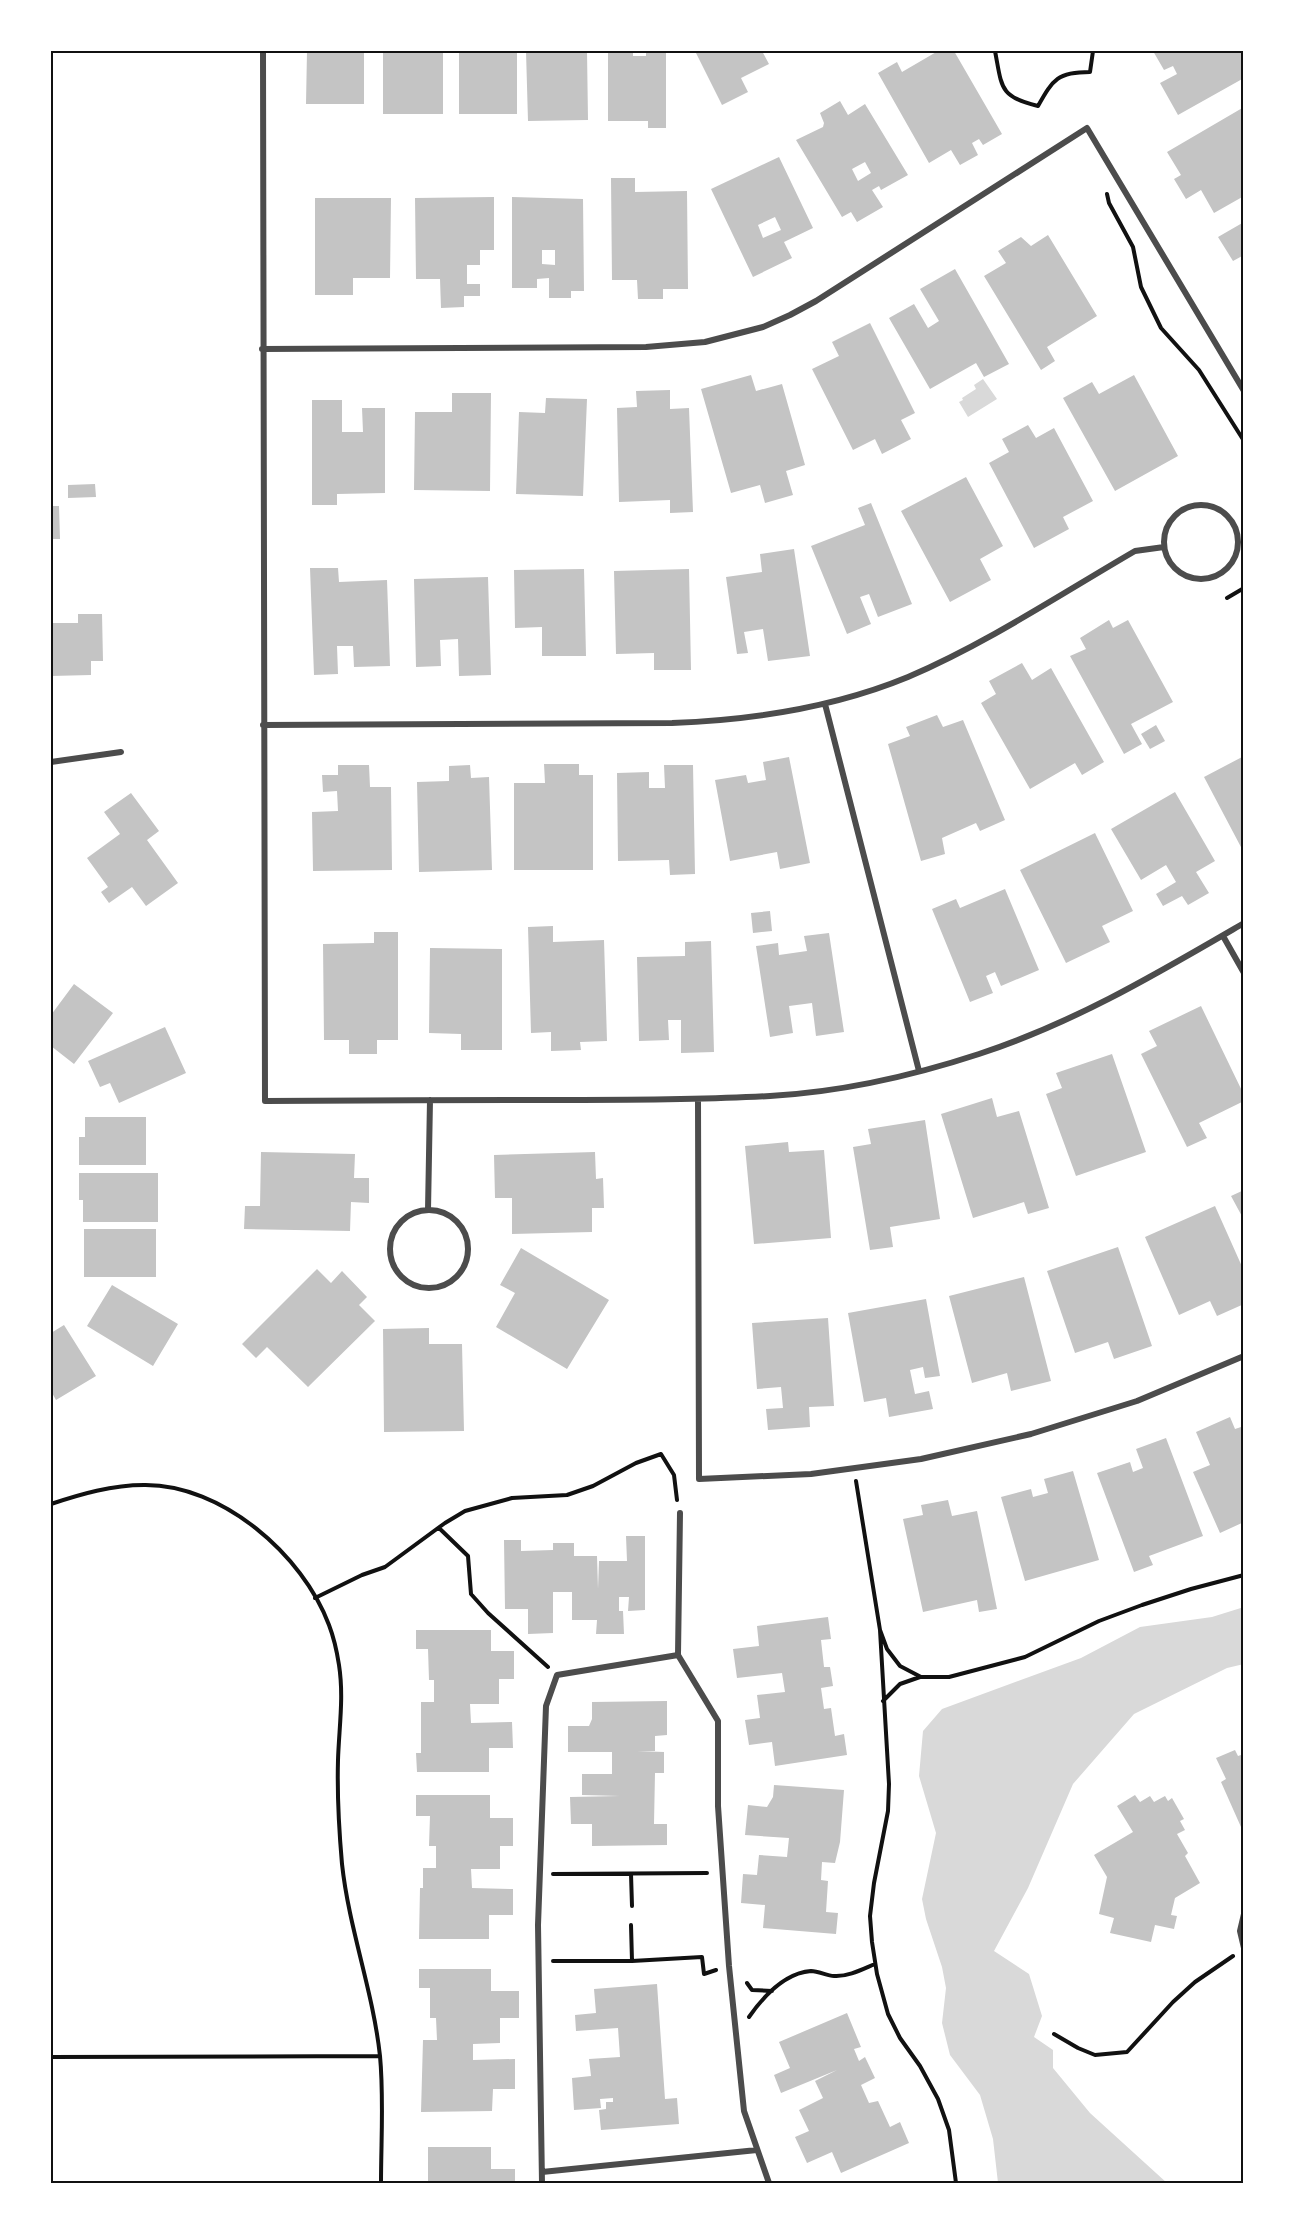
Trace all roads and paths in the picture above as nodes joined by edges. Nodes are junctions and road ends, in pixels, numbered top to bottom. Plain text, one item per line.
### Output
1 (263, 51) edge
2 (995, 51) edge
3 (1093, 51) edge
4 (1105, 189) dead end
5 (262, 349) junction
6 (1244, 391) edge
7 (1244, 441) edge
8 (1164, 547) junction
9 (1244, 588) edge
10 (1227, 598) dead end
11 (825, 704) junction
12 (264, 725) junction
13 (121, 752) dead end
14 (51, 762) edge
15 (1244, 923) edge
16 (1223, 936) junction
17 (1244, 972) edge
18 (919, 1071) junction
19 (698, 1099) junction
20 (430, 1100) junction
21 (428, 1210) junction
22 (1244, 1356) edge
23 (853, 1468) junction
24 (51, 1504) edge
25 (680, 1513) joint
26 (439, 1528) junction
27 (1244, 1575) edge
28 (315, 1598) junction
29 (880, 1630) junction
30 (678, 1655) junction
31 (557, 1675) junction
32 (921, 1677) junction
33 (884, 1701) junction
34 (722, 1872) junction
35 (540, 1874) junction
36 (631, 1874) junction
37 (632, 1906) dead end
38 (1244, 1914) edge
39 (631, 1926) dead end
40 (1244, 1948) edge
41 (1234, 1956) dead end
42 (539, 1961) junction
43 (632, 1961) junction
44 (875, 1964) junction
45 (729, 1966) junction
46 (772, 1991) junction
47 (1054, 2034) dead end
48 (736, 2036) junction
49 (380, 2056) junction
50 (51, 2057) edge
51 (757, 2150) junction
52 (542, 2172) junction
53 (381, 2183) edge
54 (542, 2183) edge
55 (769, 2183) edge
56 (956, 2183) edge

1 - 5 street
2 - 3 path
4 - 7 path
5 - 6 street
5 - 12 street
8 - 8 street
8 - 11 street
9 - 10 path
11 - 12 street
11 - 18 street
12 - 20 street
13 - 14 street
15 - 16 street
16 - 17 street
16 - 18 street
18 - 19 street
19 - 20 street
19 - 23 street
20 - 21 street
21 - 21 street
22 - 23 street
23 - 29 path
24 - 28 path
25 - 26 path
25 - 30 street
26 - 28 path
26 - 31 path
27 - 32 path
28 - 49 path
29 - 32 path
29 - 33 path
30 - 31 street
30 - 34 street
31 - 35 street
32 - 33 path
33 - 44 path
34 - 36 path
34 - 45 street
35 - 36 path
35 - 42 street
36 - 37 path
38 - 40 street
39 - 43 path
41 - 47 path
42 - 43 path
42 - 52 street
43 - 45 path
44 - 46 path
44 - 56 path
45 - 46 path
45 - 48 street
46 - 48 path
48 - 51 street
49 - 50 path
49 - 53 path
51 - 52 street
51 - 55 street
52 - 54 street

